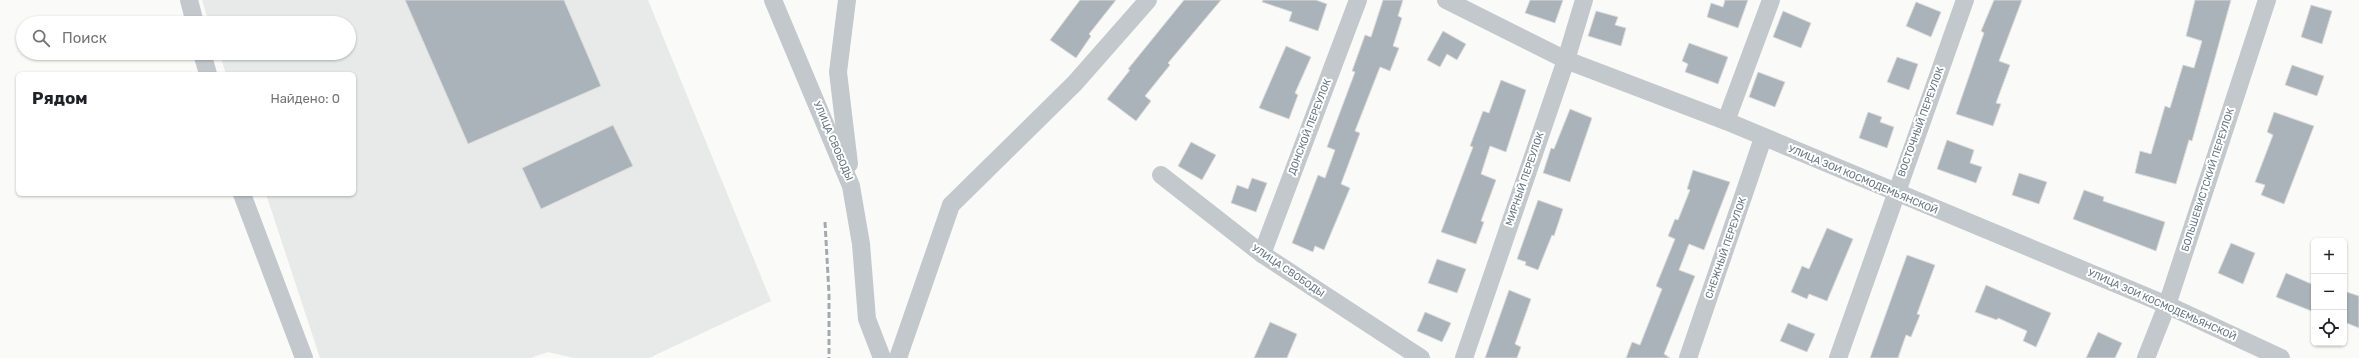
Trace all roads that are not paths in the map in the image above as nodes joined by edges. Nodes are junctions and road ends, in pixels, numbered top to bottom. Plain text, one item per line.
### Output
1 (189, 0) edge
2 (773, 0) edge
3 (846, 0) edge
4 (1148, 0) edge
5 (1358, 0) edge
6 (1446, 0) edge
7 (1584, 0) edge
8 (1771, 0) edge
9 (1965, 0) edge
10 (2267, 0) edge
11 (193, 16) edge
12 (204, 60) edge
13 (1566, 60) junction
14 (207, 72) edge
15 (1726, 121) junction
16 (1763, 138) junction
17 (1161, 175) dead end
18 (852, 186) junction
19 (1895, 193) junction
20 (243, 196) edge
21 (1262, 254) junction
22 (2167, 305) junction
23 (304, 358) edge
24 (882, 358) edge
25 (898, 358) edge
26 (1421, 358) edge
27 (1464, 358) edge
28 (1688, 358) edge
29 (1838, 358) edge
30 (2146, 358) edge
31 (2281, 358) edge

1 - 11 street
2 - 18 street, УЛИЦА СВОБОДЫ
3 - 18 street
4 - 25 street
5 - 21 street, ДОНСКОЙ ПЕРЕУЛОК
6 - 13 street, УЛИЦА ЗОИ КОСМОДЕМЬЯНСКОЙ
7 - 13 street, МИРНЫЙ ПЕРЕУЛОК
8 - 15 street
9 - 19 street, ВОСТОЧНЫЙ ПЕРЕУЛОК
10 - 22 street, БОЛЬШЕВИСТСКИЙ ПЕРЕУЛОК
12 - 14 street
13 - 15 street, УЛИЦА ЗОИ КОСМОДЕМЬЯНСКОЙ
13 - 27 street, МИРНЫЙ ПЕРЕУЛОК
15 - 16 street, УЛИЦА ЗОИ КОСМОДЕМЬЯНСКОЙ
16 - 19 street, УЛИЦА ЗОИ КОСМОДЕМЬЯНСКОЙ
16 - 28 street, СНЕЖНЫЙ ПЕРЕУЛОК
17 - 21 street, УЛИЦА СВОБОДЫ
18 - 24 street, УЛИЦА СВОБОДЫ
19 - 22 street, УЛИЦА ЗОИ КОСМОДЕМЬЯНСКОЙ
19 - 29 street, ВОСТОЧНЫЙ ПЕРЕУЛОК
20 - 23 street
21 - 26 street, УЛИЦА СВОБОДЫ
22 - 30 street, БОЛЬШЕВИСТСКИЙ ПЕРЕУЛОК
22 - 31 street, УЛИЦА ЗОИ КОСМОДЕМЬЯНСКОЙ

